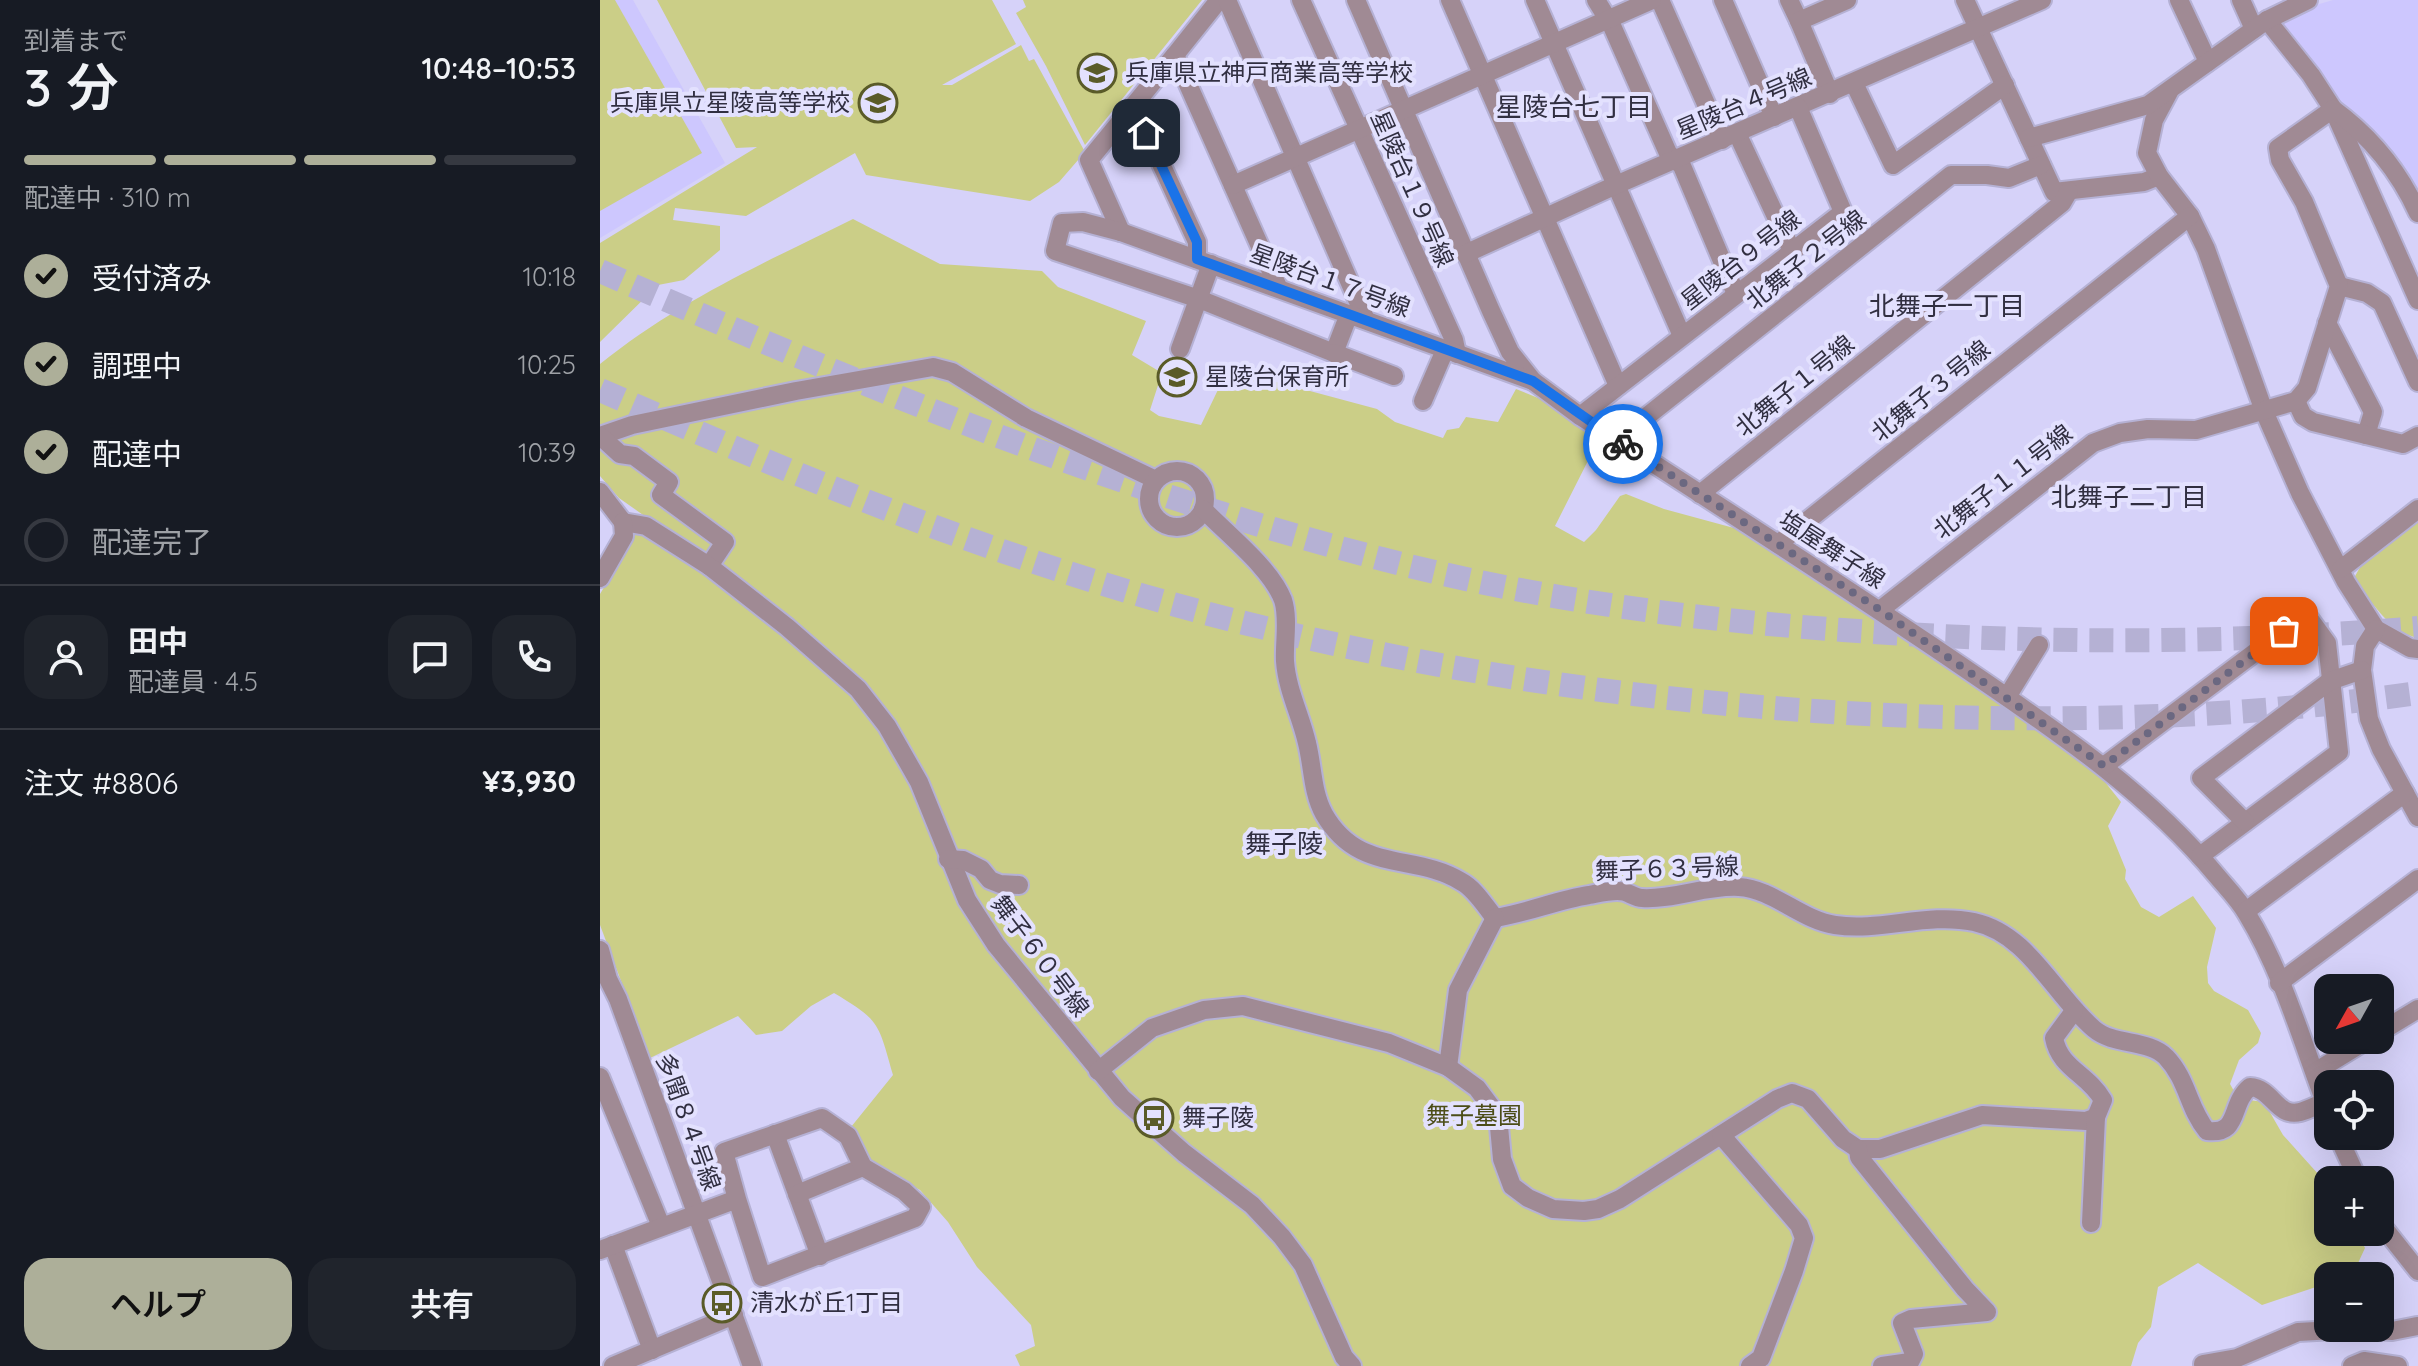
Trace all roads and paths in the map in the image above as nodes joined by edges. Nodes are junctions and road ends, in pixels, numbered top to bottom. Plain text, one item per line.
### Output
1 (1219, 0) edge
2 (1227, 0) edge
3 (1301, 0) edge
4 (1356, 0) edge
5 (1450, 0) edge
6 (1535, 0) edge
7 (1596, 0) edge
8 (1652, 0) edge
9 (1660, 0) edge
10 (1723, 0) edge
11 (1789, 0) edge
12 (1847, 0) edge
13 (1965, 0) edge
14 (2042, 0) edge
15 (2179, 0) edge
16 (2241, 0) edge
17 (2302, 1) edge
18 (1606, 19) junction
19 (1799, 21) junction
20 (2261, 24) junction
21 (1978, 29) junction
22 (1554, 42) junction
23 (1175, 55) junction
24 (2208, 62) junction
25 (1482, 74) junction
26 (1854, 83) junction
27 (2005, 85) junction
28 (2169, 92) junction
29 (1830, 94) junction
30 (1134, 105) junction
31 (1798, 107) junction
32 (1404, 109) junction
33 (2333, 109) junction
34 (1774, 117) junction
35 (1359, 129) junction
36 (1730, 136) junction
37 (2029, 138) junction
38 (1296, 157) junction
39 (1675, 160) junction
40 (2041, 165) junction
41 (2159, 176) junction
42 (1233, 185) junction
43 (1616, 185) junction
44 (2069, 191) junction
45 (2418, 213) edge
46 (2190, 216) junction
47 (1545, 218) junction
48 (1121, 232) junction
49 (1792, 251) junction
50 (1465, 254) junction
51 (1204, 261) junction
52 (2339, 286) junction
53 (1278, 287) junction
54 (1736, 294) junction
55 (1199, 299) junction
56 (2418, 300) edge
57 (1357, 317) junction
58 (2327, 323) junction
59 (1682, 336) junction
60 (1180, 349) dead end
61 (1451, 352) junction
62 (1334, 353) junction
63 (1394, 376) dead end
64 (1533, 381) junction
65 (2418, 382) edge
66 (1618, 386) junction
67 (1423, 401) dead end
68 (2296, 401) junction
69 (2264, 411) junction
70 (1580, 416) junction
71 (2366, 435) junction
72 (600, 436) edge
73 (2418, 436) edge
74 (1617, 440) junction
75 (1156, 480) junction
76 (600, 492) edge
77 (1700, 494) junction
78 (1203, 509) junction
79 (2418, 509) edge
80 (623, 522) junction
81 (1778, 544) junction
82 (709, 566) junction
83 (2341, 569) junction
84 (600, 578) edge
85 (1880, 610) junction
86 (2376, 629) junction
87 (2039, 645) dead end
88 (2418, 649) edge
89 (2362, 670) junction
90 (2330, 681) junction
91 (2007, 697) junction
92 (2104, 766) junction
93 (2405, 793) junction
94 (2418, 817) edge
95 (2245, 822) junction
96 (2200, 856) junction
97 (948, 859) junction
98 (2418, 879) edge
99 (990, 880) junction
100 (1019, 885) dead end
101 (967, 900) junction
102 (2246, 911) junction
103 (1495, 918) junction
104 (600, 950) edge
105 (604, 980) edge
106 (2279, 983) junction
107 (2418, 1009) edge
108 (2074, 1011) junction
109 (2394, 1024) edge
110 (2344, 1054) edge
111 (1448, 1067) junction
112 (2314, 1070) edge
113 (2318, 1070) edge
114 (1098, 1071) junction
115 (600, 1077) edge
116 (2314, 1109) edge
117 (2096, 1117) junction
118 (775, 1134) junction
119 (1721, 1135) junction
120 (1858, 1149) junction
121 (863, 1167) junction
122 (797, 1194) junction
123 (737, 1199) junction
124 (696, 1213) junction
125 (2091, 1223) dead end
126 (661, 1226) junction
127 (2394, 1241) edge
128 (606, 1247) edge
129 (820, 1256) junction
130 (2418, 1271) edge
131 (734, 1315) junction
132 (2418, 1326) edge
133 (652, 1350) junction
134 (2203, 1364) edge
135 (613, 1366) edge
136 (752, 1366) edge
137 (1352, 1366) edge
138 (1750, 1366) edge
139 (1882, 1366) edge
140 (2352, 1366) edge
141 (2398, 1366) edge

1 - 23 street
2 - 38 street
3 - 35 street, 星陵台１９号線
4 - 32 street, 塩屋舞子線
5 - 25 street
6 - 22 street
7 - 18 street
8 - 18 street
9 - 36 street
10 - 34 street
11 - 19 street
12 - 19 street
13 - 21 street
14 - 21 street, 星陵台４号線
15 - 24 street
16 - 20 street
17 - 20 street
18 - 22 street
18 - 39 street
19 - 29 street
20 - 24 street
20 - 33 street
21 - 26 street, 星陵台４号線
21 - 27 street
22 - 25 street
22 - 43 street
23 - 30 street
23 - 42 street
24 - 28 street
25 - 32 street
25 - 47 street
26 - 27 street
26 - 29 street, 星陵台４号線
27 - 37 street
28 - 37 street
28 - 41 street
29 - 31 street, 星陵台４号線
30 - 48 street
30 - 51 street
31 - 34 street, 星陵台４号線
31 - 49 street, 星陵台９号線
32 - 35 street
32 - 50 street, 塩屋舞子線
33 - 45 street
33 - 52 street
33 - 56 street
34 - 36 street, 星陵台４号線
35 - 38 street
35 - 61 street, 星陵台１９号線
36 - 39 street, 星陵台４号線
36 - 49 street
37 - 40 street
38 - 42 street
38 - 57 street
39 - 43 street, 星陵台４号線
39 - 54 street
40 - 44 street
40 - 74 street, 北舞子２号線
41 - 44 street
41 - 46 street
42 - 53 street
43 - 47 street, 星陵台４号線
43 - 59 street
44 - 77 street, 北舞子１号線
46 - 69 street
46 - 81 street, 北舞子３号線
47 - 50 street, 星陵台４号線
47 - 66 street
48 - 51 street, 星陵台１７号線
48 - 55 street, 星陵台１７号線
49 - 54 street, 星陵台９号線
50 - 64 street, 塩屋舞子線
51 - 53 street, 星陵台１７号線
51 - 55 street
52 - 58 street
52 - 65 street
53 - 57 street, 星陵台１７号線
54 - 59 street, 星陵台９号線
55 - 60 street
55 - 62 street
57 - 61 street, 星陵台１７号線
57 - 62 street
58 - 68 street
58 - 71 street
59 - 66 street, 星陵台９号線
61 - 64 street, 星陵台１７号線
61 - 67 street
62 - 63 street
64 - 70 street, 塩屋舞子線
66 - 70 street, 星陵台９号線
68 - 69 street, 北舞子１１号線
68 - 71 street
69 - 83 street
69 - 85 street, 北舞子１１号線
70 - 74 street, 塩屋舞子線
71 - 73 street
72 - 75 street
72 - 82 street
74 - 77 street, 塩屋舞子線
75 - 78 street
75 - 78 street
76 - 80 street
77 - 81 street, 塩屋舞子線
78 - 103 street
79 - 83 street
80 - 82 street, 舞子６０号線
80 - 84 street
81 - 85 street, 塩屋舞子線
82 - 97 street, 舞子６０号線
83 - 86 street
85 - 91 street, 塩屋舞子線
86 - 88 street
86 - 89 street
87 - 91 street
89 - 90 street
89 - 93 street
90 - 92 street
90 - 95 street
90 - 95 street
91 - 92 street, 塩屋舞子線
92 - 96 street, 塩屋舞子線
93 - 94 street
93 - 102 street
95 - 96 street
96 - 102 street, 塩屋舞子線
97 - 99 street
97 - 101 street, 舞子６０号線
98 - 106 street
99 - 100 street
99 - 101 street
101 - 114 street, 舞子６０号線
102 - 106 street, 塩屋舞子線
103 - 108 street, 舞子６３号線
103 - 111 street
104 - 105 street, 多聞８４号線
105 - 124 street, 多聞８４号線
106 - 112 street, 塩屋舞子線
107 - 109 street
108 - 116 street, 舞子６３号線
108 - 117 street
110 - 113 street
111 - 114 street
111 - 119 street
114 - 137 street, 舞子６０号線
115 - 126 street
117 - 120 street
117 - 125 street
118 - 121 street
118 - 122 street
118 - 123 street
119 - 120 street
119 - 138 street
120 - 139 street
121 - 122 street
121 - 129 street
122 - 129 street
123 - 124 street
123 - 129 street
124 - 126 street, 多聞８４号線
124 - 131 street
126 - 128 street, 多聞８４号線
127 - 130 street
128 - 133 street
131 - 133 street
131 - 136 street
132 - 134 street
133 - 135 street
140 - 141 street

